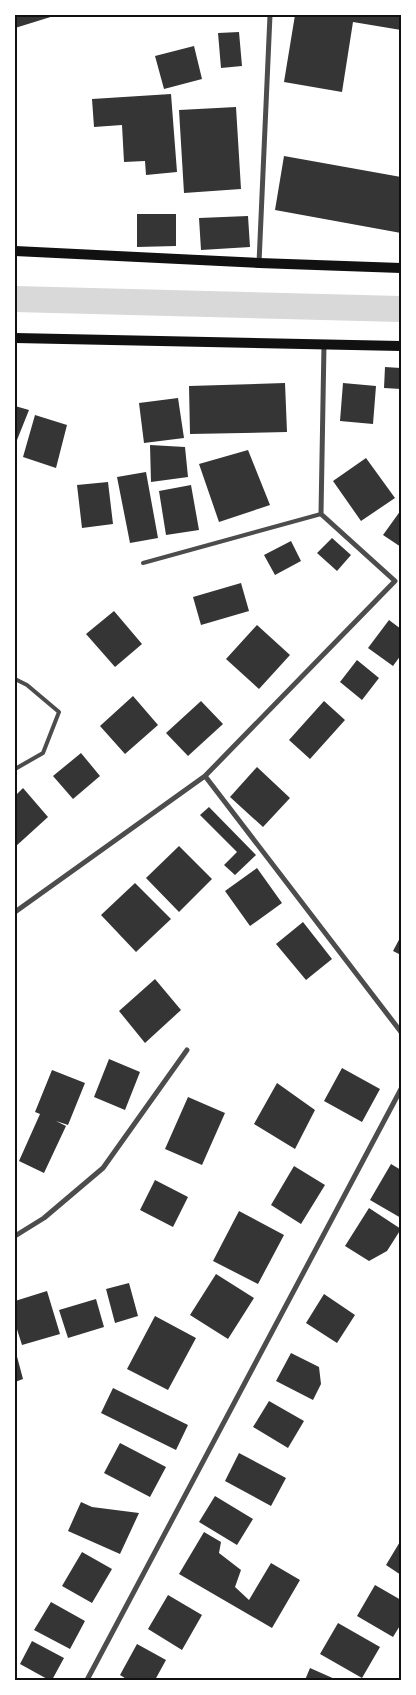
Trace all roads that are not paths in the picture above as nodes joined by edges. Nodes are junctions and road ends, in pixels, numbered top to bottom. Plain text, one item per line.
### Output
1 (270, 15) edge
2 (15, 250) edge
3 (259, 263) junction
4 (401, 268) edge
5 (15, 338) edge
6 (324, 344) junction
7 (401, 346) edge
8 (321, 514) junction
9 (143, 563) dead end
10 (15, 679) edge
11 (15, 769) edge
12 (206, 776) junction
13 (15, 912) edge
14 (401, 1032) edge
15 (187, 1050) dead end
16 (401, 1089) edge
17 (15, 1236) edge
18 (87, 1680) edge

1 - 3 street
2 - 3 main road
3 - 4 main road
5 - 6 main road
6 - 7 main road
6 - 8 street
8 - 9 lane
8 - 12 street
10 - 11 lane
12 - 13 street
12 - 14 street
15 - 17 street
16 - 18 street

